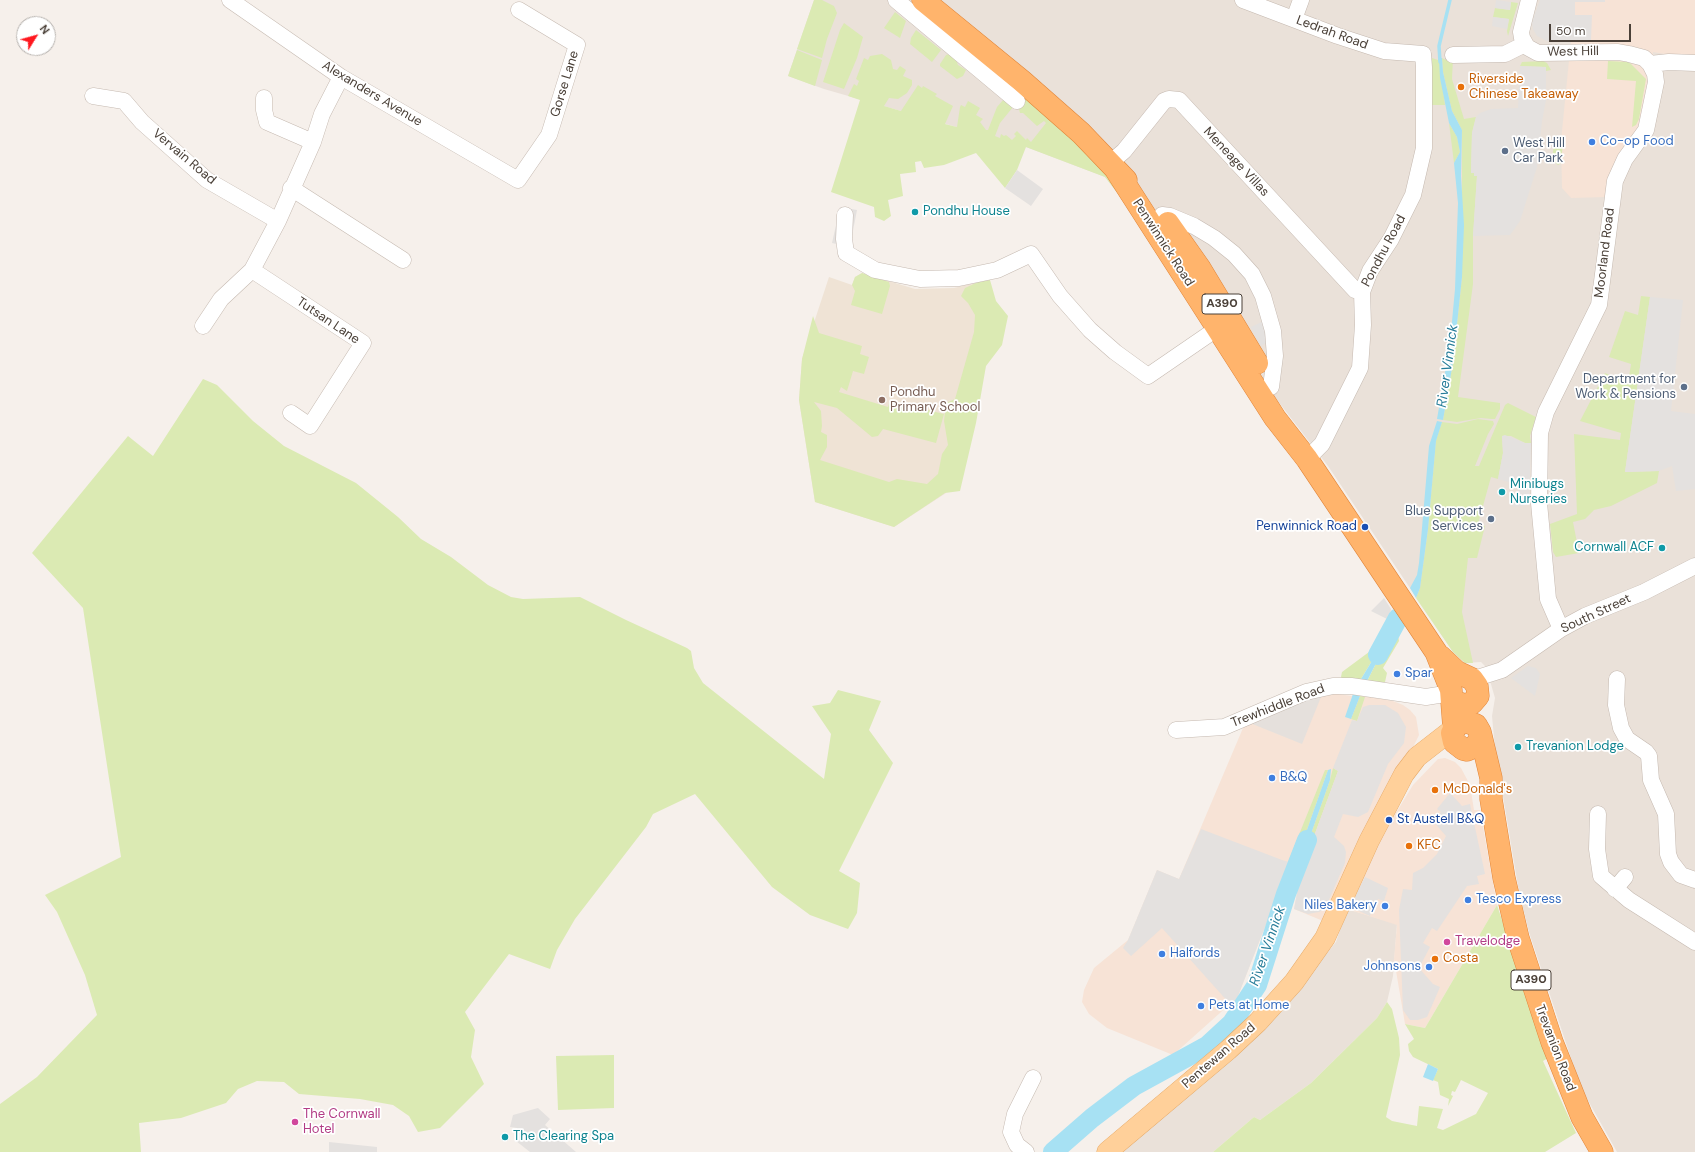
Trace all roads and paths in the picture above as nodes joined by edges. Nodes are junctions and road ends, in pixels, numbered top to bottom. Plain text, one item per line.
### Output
1 (230, 0) edge
2 (896, 0) edge
3 (923, 0) edge
4 (1243, 0) edge
5 (1301, 0) edge
6 (1529, 0) edge
7 (519, 10) dead end
8 (1294, 19) junction
9 (942, 28) junction
10 (1525, 44) junction
11 (1423, 54) joint
12 (1453, 55) dead end
13 (1695, 63) edge
14 (1650, 64) junction
15 (341, 77) junction
16 (93, 96) dead end
17 (264, 98) dead end
18 (1017, 101) dead end
19 (313, 142) junction
20 (1113, 167) junction
21 (518, 180) joint
22 (291, 188) junction
23 (845, 215) dead end
24 (1162, 215) junction
25 (278, 221) junction
26 (402, 260) dead end
27 (252, 270) junction
28 (1362, 292) junction
29 (1225, 324) junction
30 (203, 326) dead end
31 (1271, 387) junction
32 (290, 413) dead end
33 (1305, 457) junction
34 (1695, 566) edge
35 (1561, 630) junction
36 (1617, 678) dead end
37 (1463, 689) junction
38 (1176, 730) dead end
39 (1465, 737) junction
40 (1598, 814) dead end
41 (1695, 880) edge
42 (1695, 942) edge
43 (1033, 1078) dead end
44 (1026, 1152) edge
45 (1107, 1152) edge
46 (1602, 1152) edge

1 - 15 street, Alexanders Avenue
2 - 9 street, Penwinnick Road
3 - 9 highway, Penwinnick Road / A390
4 - 8 street, Ledrah Road
5 - 8 street
6 - 10 street
7 - 21 street, Gorse Lane
8 - 11 street, Ledrah Road
9 - 18 street, Penwinnick Road
9 - 20 highway, Penwinnick Road / A390
10 - 12 street
10 - 14 street, West Hill
11 - 28 street, Pondhu Road
13 - 14 street
14 - 35 street, Moorland Road
15 - 19 street
15 - 21 street, Alexanders Avenue
16 - 25 street, Vervain Road
17 - 19 street
19 - 22 street
20 - 24 highway, Penwinnick Road / A390
20 - 28 street, Meneage Villas
20 - 29 highway, Penwinnick Road / A390
22 - 25 street
22 - 26 street
23 - 29 street
24 - 29 highway, Penwinnick Road / A390
24 - 31 street
25 - 27 street
27 - 30 street
27 - 32 street, Tutsan Lane
28 - 33 street, Pondhu Road
29 - 31 highway, Penwinnick Road / A390
29 - 33 highway, Penwinnick Road / A390
31 - 33 highway, Penwinnick Road / A390
33 - 37 highway, Penwinnick Road / A390
34 - 35 street, South Street
35 - 37 street, South Street
36 - 41 street
37 - 38 street, Trewhiddle Road
37 - 39 highway, A390
39 - 45 main road, Pentewan Road
39 - 46 highway, Trevanion Road / A390
40 - 42 street
43 - 44 street

